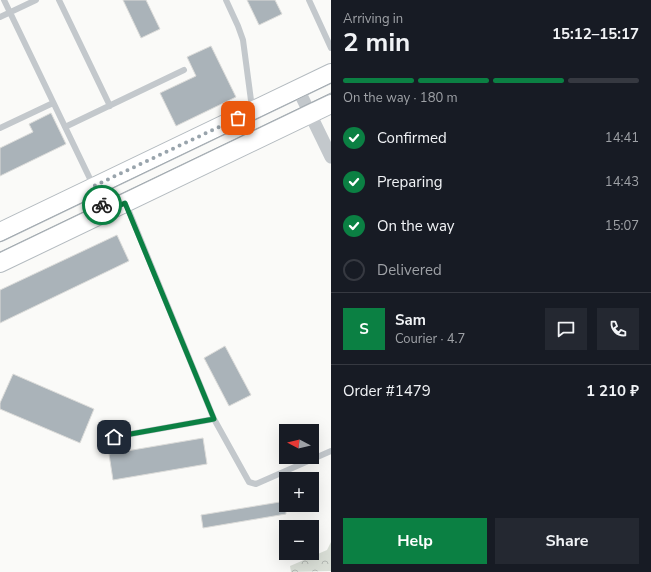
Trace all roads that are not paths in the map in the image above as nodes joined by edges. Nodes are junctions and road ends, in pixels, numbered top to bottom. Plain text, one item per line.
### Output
1 (4, 0) edge
2 (36, 0) edge
3 (59, 0) edge
4 (226, 0) edge
5 (309, 0) edge
6 (10, 13) junction
7 (0, 17) edge
8 (331, 48) edge
9 (184, 70) dead end
10 (331, 73) edge
11 (298, 89) junction
12 (53, 103) junction
13 (331, 104) edge
14 (110, 106) junction
15 (252, 111) junction
16 (310, 115) junction
17 (65, 127) junction
18 (0, 128) edge
19 (331, 157) edge
20 (94, 186) junction
21 (125, 203) junction
22 (105, 212) junction
23 (0, 232) edge
24 (0, 263) edge
25 (214, 419) junction
26 (114, 437) dead end
27 (331, 451) edge

1 - 6 lane
2 - 6 lane
3 - 14 lane
4 - 15 lane
5 - 8 lane
6 - 7 lane
6 - 12 lane
9 - 14 lane
10 - 11 main road
11 - 15 main road
11 - 16 street
12 - 17 lane
12 - 18 lane
13 - 16 main road
14 - 17 lane
15 - 20 main road
16 - 19 street
16 - 21 main road
17 - 20 lane
20 - 22 street
20 - 23 main road
21 - 22 main road
21 - 25 lane
22 - 24 main road
25 - 26 lane
25 - 27 lane

